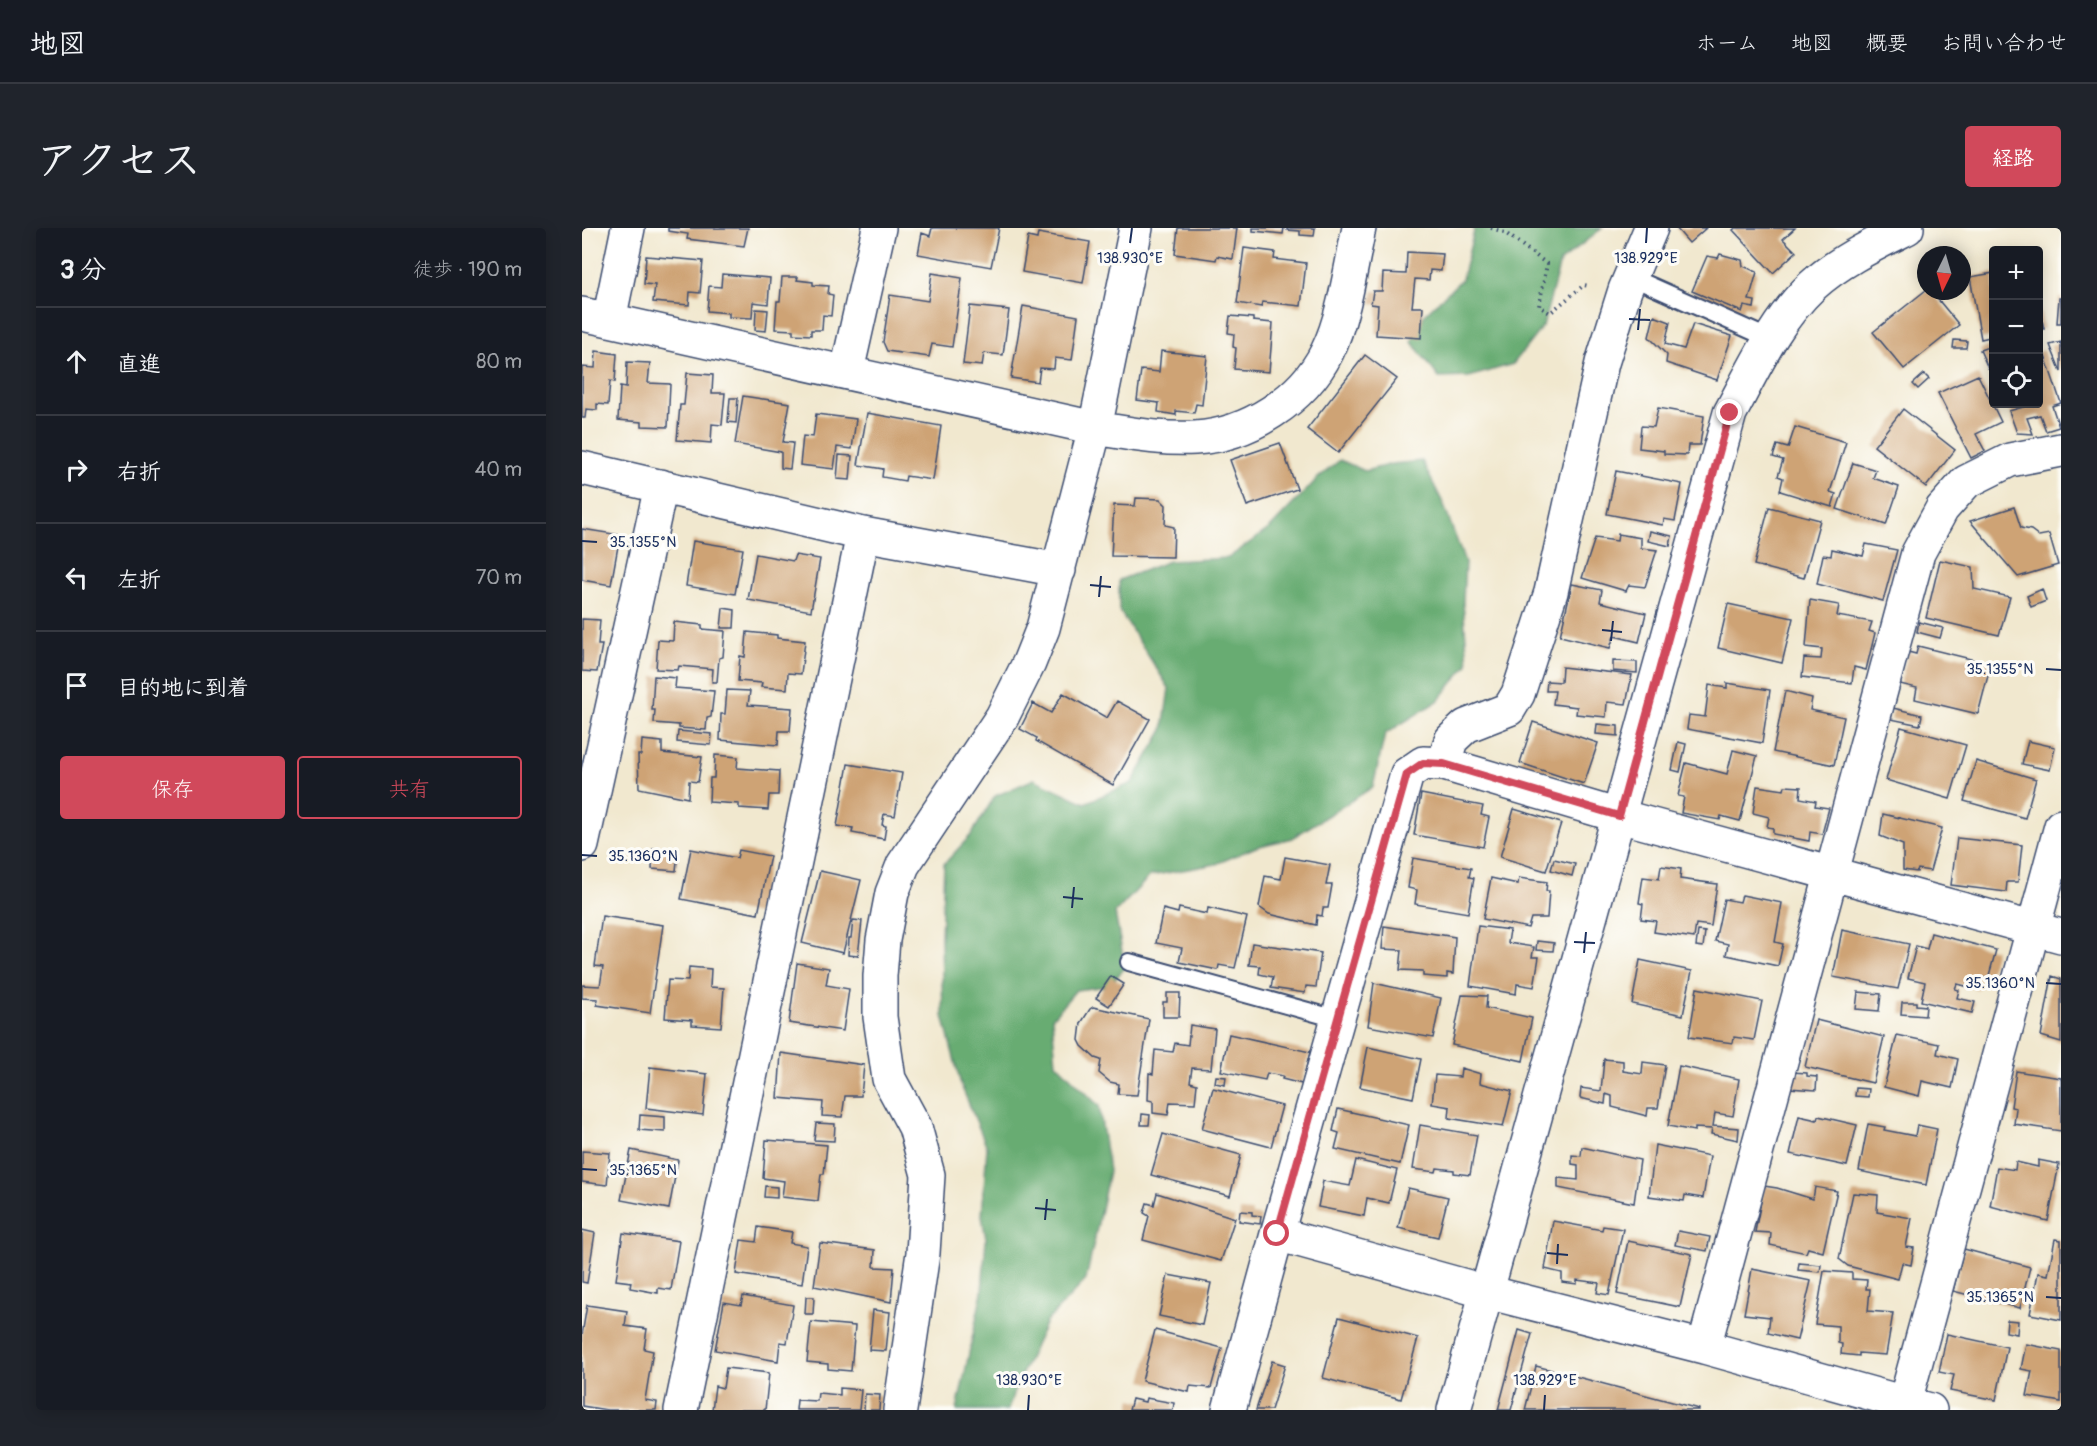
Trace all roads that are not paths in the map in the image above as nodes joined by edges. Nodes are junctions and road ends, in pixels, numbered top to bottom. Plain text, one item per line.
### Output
1 (628, 228) edge
2 (879, 228) edge
3 (1136, 228) edge
4 (1359, 228) edge
5 (1651, 228) edge
6 (1907, 228) edge
7 (1631, 277) junction
8 (596, 317) edge
9 (1770, 339) junction
10 (847, 371) junction
11 (1095, 428) junction
12 (2061, 450) edge
13 (582, 468) edge
14 (661, 486) junction
15 (863, 534) junction
16 (1059, 570) junction
17 (595, 720) edge
18 (1444, 764) junction
19 (1619, 816) junction
20 (2061, 826) edge
21 (582, 845) edge
22 (1831, 872) junction
23 (2047, 932) edge
24 (1129, 962) dead end
25 (1337, 1019) junction
26 (1277, 1234) junction
27 (1487, 1292) junction
28 (1704, 1347) junction
29 (1917, 1406) edge
30 (681, 1410) edge
31 (900, 1410) edge
32 (1229, 1410) edge
33 (1455, 1410) edge

1 - 8 street
2 - 10 street
3 - 11 street
4 - 11 street
5 - 7 street
6 - 9 street
7 - 9 lane
7 - 18 street
8 - 10 street
9 - 19 street
10 - 11 street
11 - 16 street
12 - 22 street
13 - 14 street
14 - 15 street
14 - 17 street
15 - 16 street
15 - 30 street
16 - 31 street
17 - 21 street
18 - 19 street
18 - 25 street
19 - 22 street
19 - 27 street
20 - 23 street
22 - 23 street
22 - 28 street
23 - 29 street
24 - 25 lane
25 - 26 street
26 - 27 street
26 - 32 street
27 - 28 street
27 - 33 street
28 - 29 street

